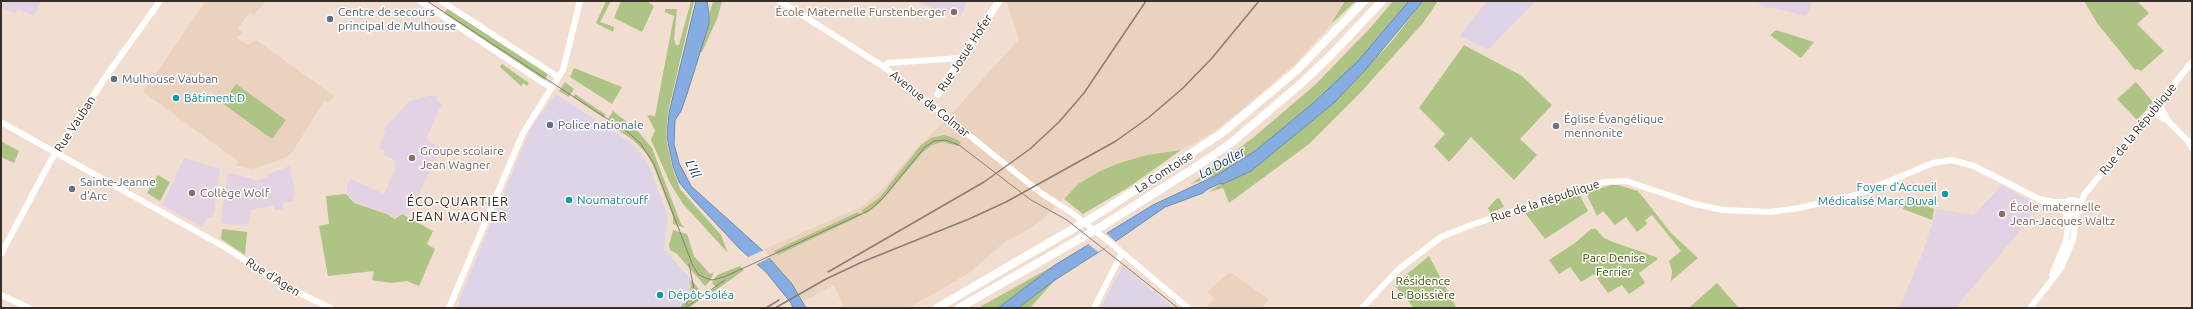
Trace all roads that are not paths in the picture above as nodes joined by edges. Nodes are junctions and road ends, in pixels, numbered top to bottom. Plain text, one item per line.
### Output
1 (160, 1) edge
2 (420, 1) edge
3 (441, 1) edge
4 (580, 1) edge
5 (780, 1) edge
6 (999, 1) edge
7 (1364, 1) edge
8 (1382, 1) edge
9 (961, 58) junction
10 (2192, 62) edge
11 (884, 67) junction
12 (558, 77) junction
13 (551, 88) junction
14 (938, 94) joint
15 (2159, 104) junction
16 (931, 105) junction
17 (2153, 112) junction
18 (2168, 121) junction
19 (1, 122) edge
20 (2190, 141) edge
21 (2192, 148) edge
22 (57, 152) junction
23 (2084, 195) junction
24 (2039, 199) junction
25 (2073, 199) junction
26 (2066, 202) junction
27 (2080, 205) junction
28 (2065, 212) junction
29 (2076, 215) junction
30 (1122, 253) junction
31 (1, 254) edge
32 (2050, 281) junction
33 (1, 295) edge
34 (29, 308) edge
35 (330, 308) edge
36 (449, 308) edge
37 (937, 308) edge
38 (959, 308) edge
39 (1094, 308) edge
40 (1188, 308) edge
41 (1362, 308) edge
42 (2030, 308) edge

1 - 22 main road, Rue Vauban
2 - 13 main road
3 - 12 main road
4 - 12 main road
5 - 11 main road, Avenue de Colmar
6 - 9 main road, Rue Josué Hofer
7 - 37 highway, La Comtoise
8 - 38 highway, La Comtoise
9 - 11 main road
9 - 14 main road, Rue Josué Hofer
10 - 15 main road, Rue de la République
11 - 16 main road, Avenue de Colmar
12 - 13 main road
13 - 36 main road
14 - 16 main road, Rue Josué Hofer
15 - 17 main road, Rue de la République
15 - 18 main road
16 - 30 main road, Avenue de Colmar
17 - 18 main road
17 - 23 main road, Rue de la République
18 - 20 main road
19 - 22 main road, Rue d'Agen
20 - 21 main road
22 - 31 main road, Rue Vauban
22 - 35 main road, Rue d'Agen
23 - 25 main road
23 - 27 main road, Rue de la République
24 - 26 main road, Rue de la République
24 - 28 main road, Rue de la République
24 - 41 main road, Rue de la République
25 - 26 main road
25 - 27 main road
26 - 28 main road
27 - 29 main road
28 - 29 main road
28 - 32 main road
29 - 32 main road
30 - 39 main road
30 - 40 main road, Avenue de Colmar
32 - 42 main road
33 - 34 main road

